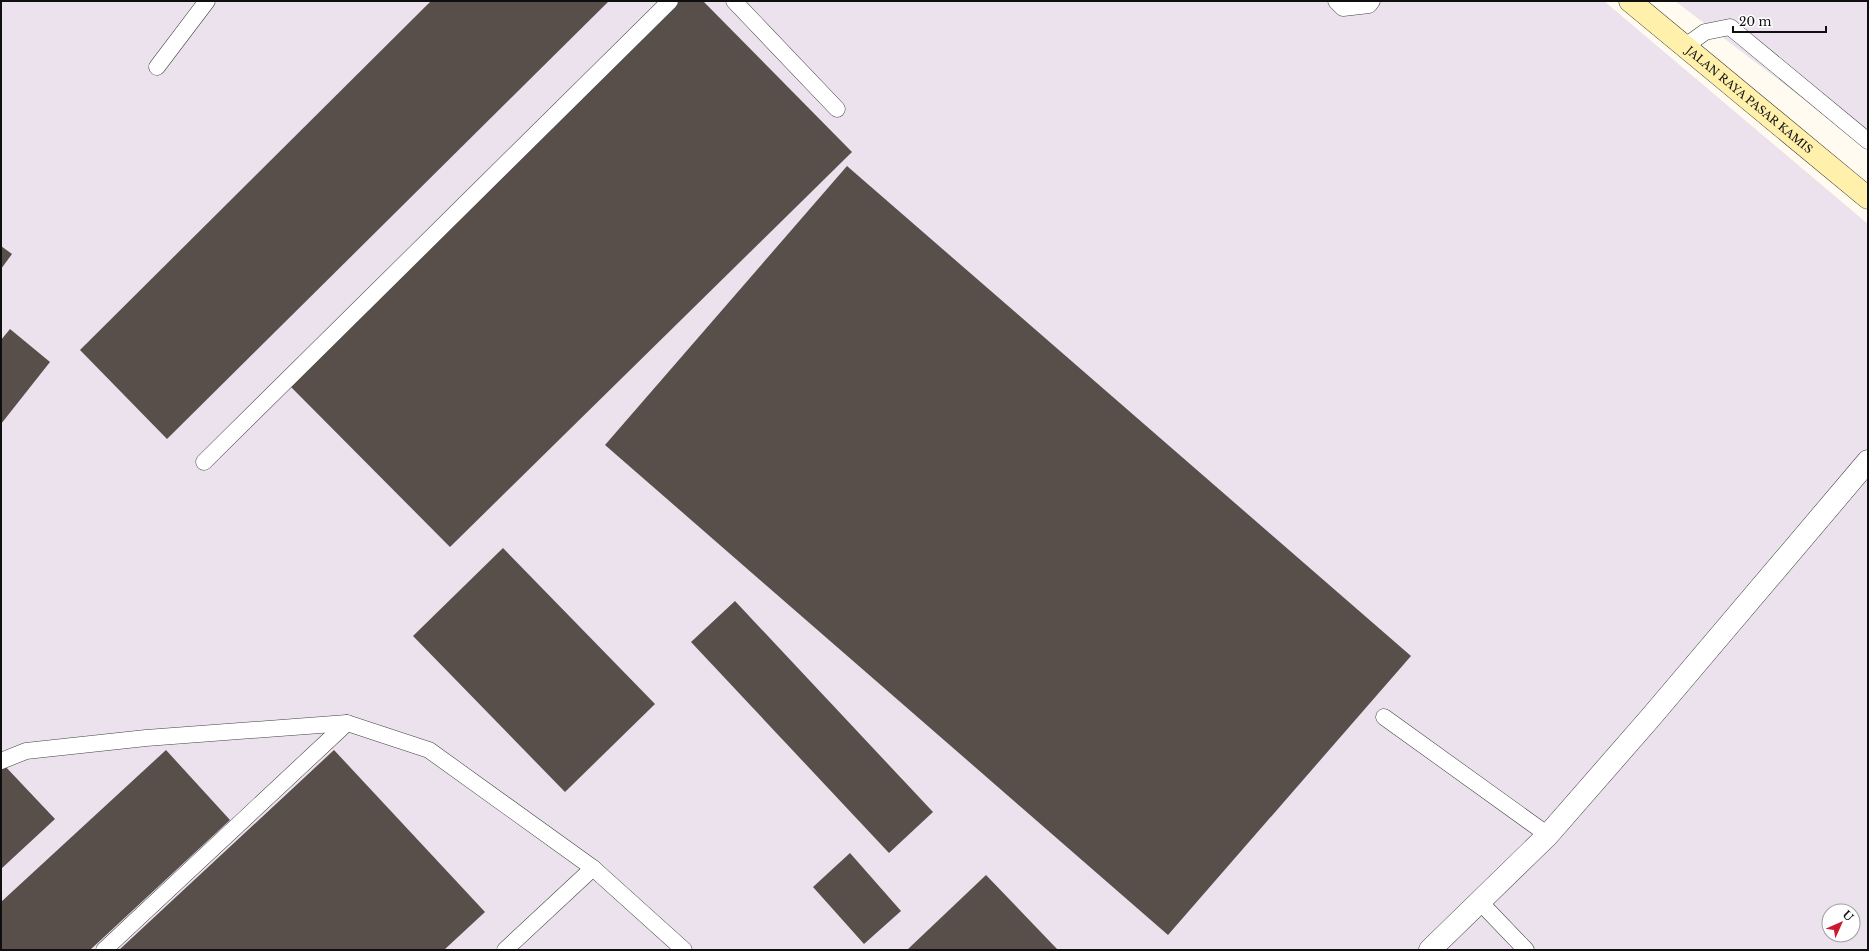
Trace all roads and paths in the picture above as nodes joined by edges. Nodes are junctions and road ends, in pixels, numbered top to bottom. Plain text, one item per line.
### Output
1 (207, 1) edge
2 (670, 1) edge
3 (734, 1) edge
4 (1336, 1) edge
5 (1372, 1) edge
6 (1630, 1) edge
7 (1684, 47) junction
8 (157, 67) dead end
9 (837, 109) dead end
10 (1868, 141) edge
11 (1868, 198) edge
12 (1868, 461) edge
13 (204, 462) dead end
14 (1384, 717) dead end
15 (347, 724) junction
16 (1, 761) edge
17 (1548, 835) junction
18 (593, 868) junction
19 (1480, 902) junction
20 (104, 950) edge
21 (505, 950) edge
22 (684, 950) edge
23 (1430, 950) edge
24 (1526, 950) edge

1 - 8 lane
2 - 13 lane
3 - 9 lane
4 - 5 lane
6 - 7 main road, JALAN RAYA PASAR KAMIS
7 - 10 lane
7 - 11 main road, JALAN RAYA PASAR KAMIS
12 - 17 street
14 - 17 lane
15 - 16 lane
15 - 18 lane
15 - 20 lane
17 - 19 street
18 - 21 lane
18 - 22 lane
19 - 23 street
19 - 24 lane

